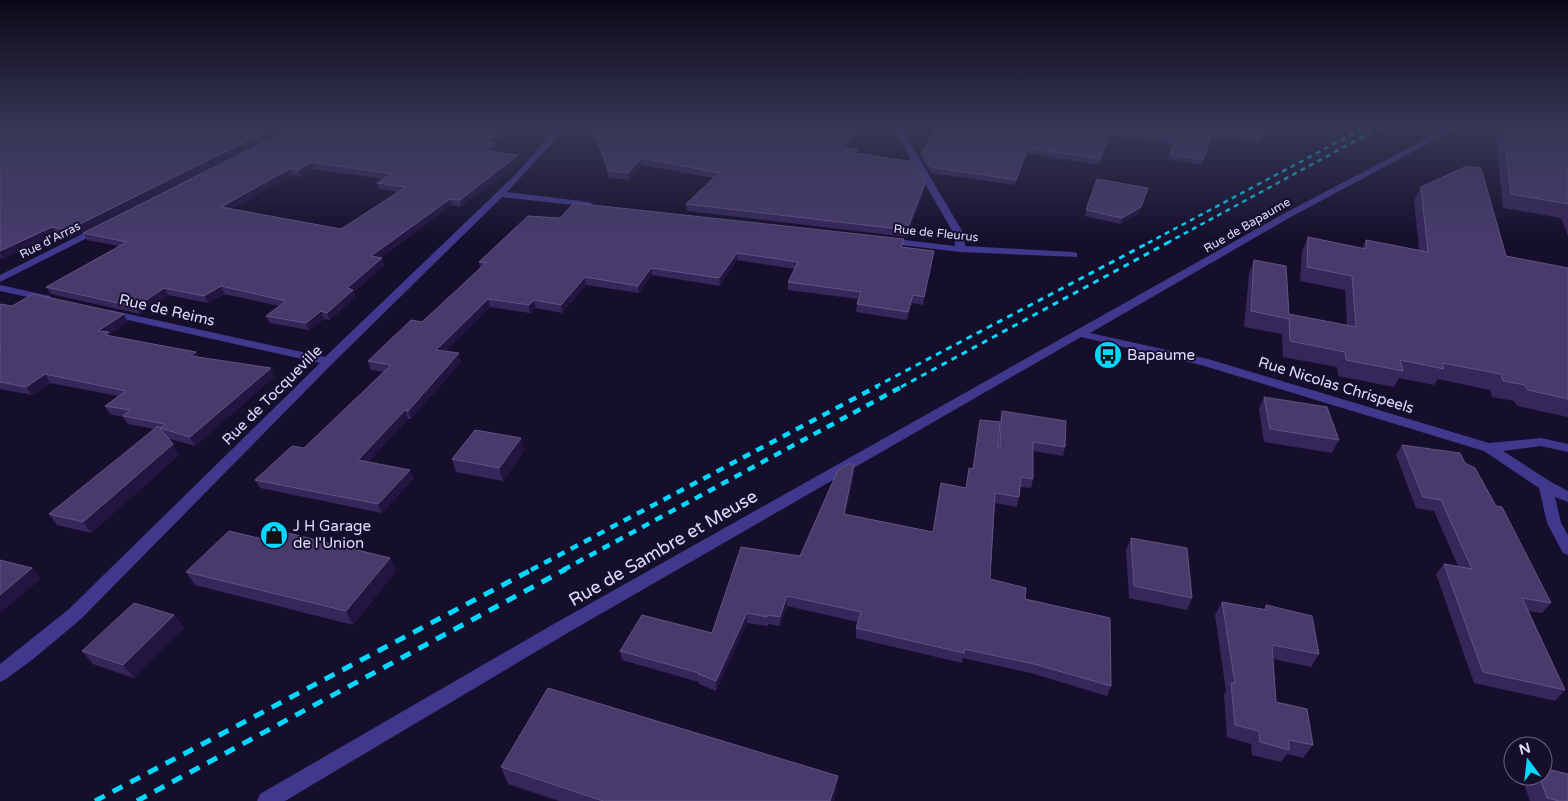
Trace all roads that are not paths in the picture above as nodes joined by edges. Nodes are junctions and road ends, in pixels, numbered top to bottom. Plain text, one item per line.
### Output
1 (528, 165) edge
2 (919, 165) edge
3 (1382, 165) edge
4 (500, 194) junction
5 (599, 206) edge
6 (105, 226) edge
7 (872, 239) edge
8 (960, 250) junction
9 (1073, 255) dead end
10 (0, 279) edge
11 (0, 288) edge
12 (58, 301) edge
13 (96, 310) edge
14 (1081, 334) junction
15 (328, 361) junction
16 (1489, 448) junction
17 (1568, 448) edge
18 (1546, 486) junction
19 (1568, 498) edge
20 (1568, 549) edge
21 (0, 674) edge
22 (267, 801) edge

1 - 4 street, Rue de Tocqueville
2 - 8 street
3 - 14 street, Rue de Bapaume
4 - 5 street
4 - 15 street, Rue de Tocqueville
6 - 10 street, Rue d'Arras
7 - 8 street, Rue de Fleurus
8 - 9 street, Rue de Fleurus
11 - 12 street
13 - 15 street, Rue de Reims
14 - 16 street, Rue Nicolas Chrispeels
14 - 22 street, Rue de Sambre et Meuse
15 - 21 street, Rue de Tocqueville
16 - 17 street
16 - 18 street, Rue Nicolas Chrispeels
18 - 19 street, Rue Nicolas Chrispeels
18 - 20 street

